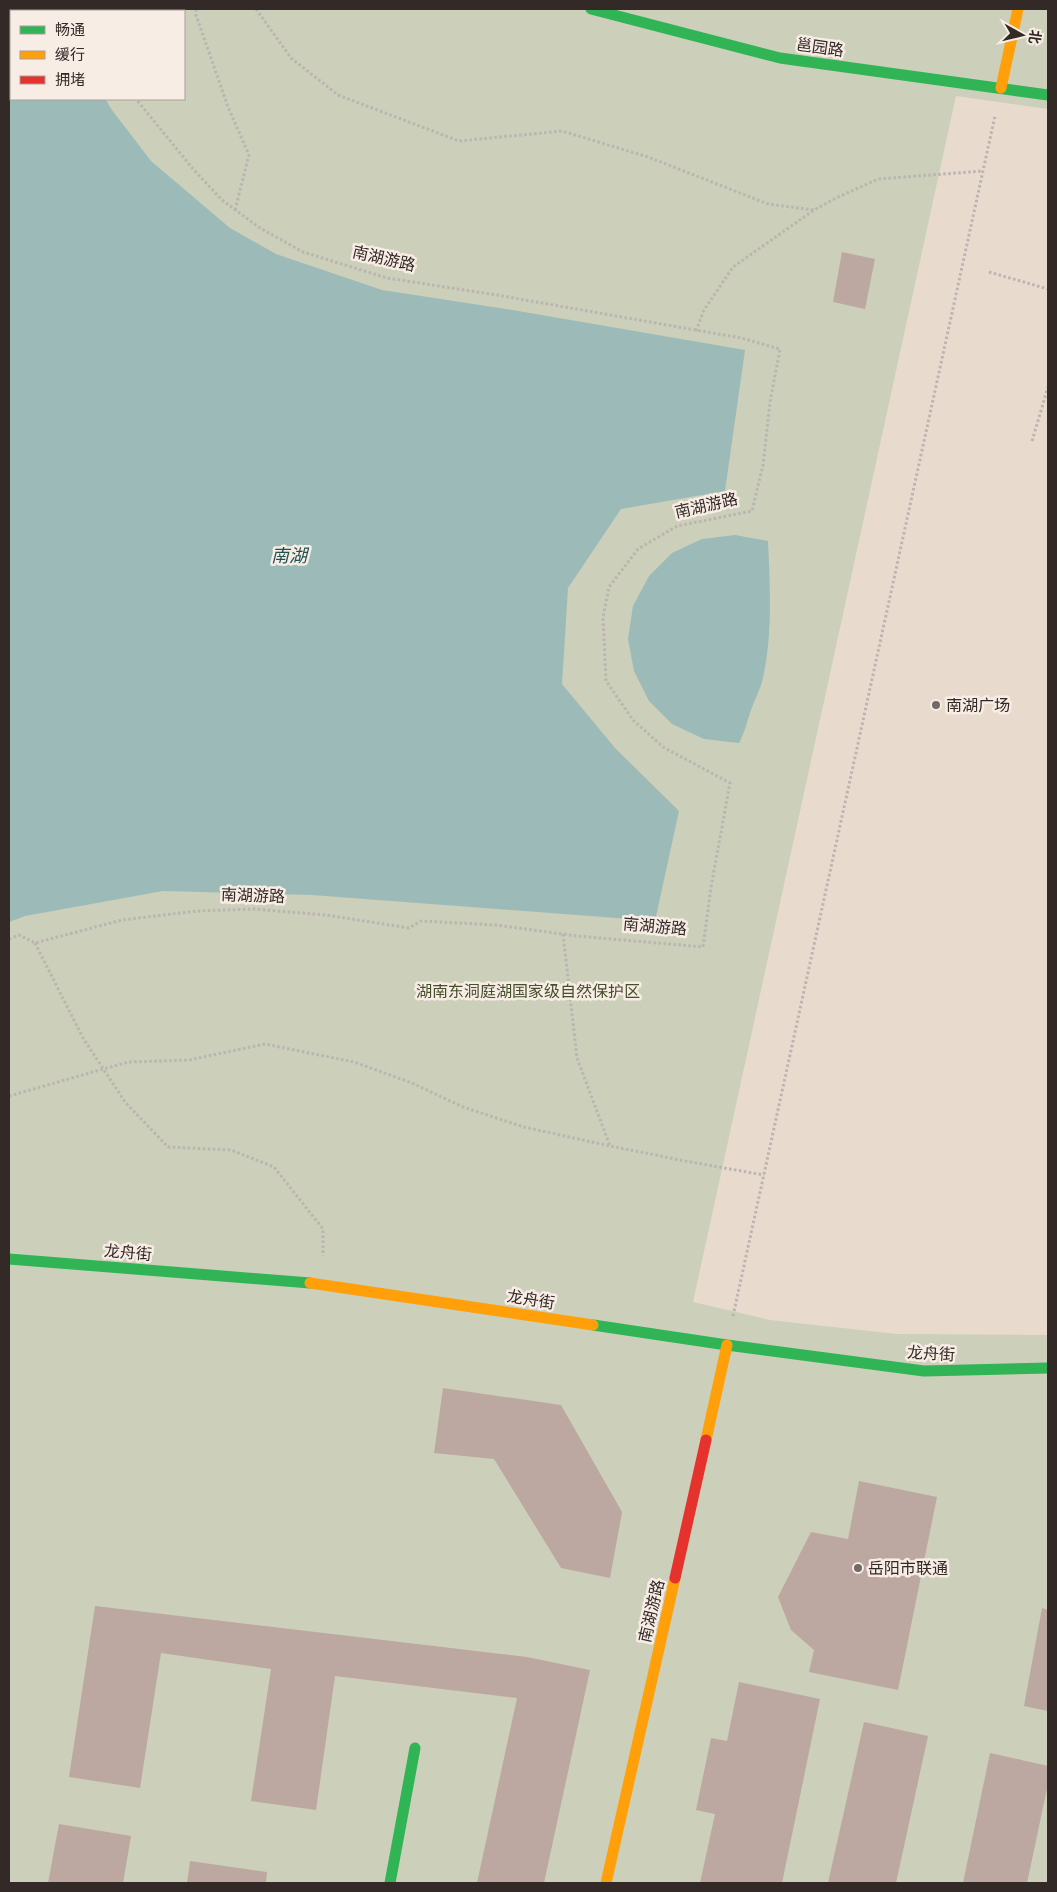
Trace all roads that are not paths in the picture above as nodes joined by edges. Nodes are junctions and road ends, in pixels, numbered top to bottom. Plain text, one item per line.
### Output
1 (591, 9) edge
2 (1018, 9) edge
3 (1001, 88) junction
4 (1048, 95) edge
5 (9, 1259) edge
6 (727, 1345) junction
7 (1048, 1368) edge
8 (415, 1748) dead end
9 (390, 1883) edge
10 (606, 1883) edge

1 - 3 street, 邕园路
2 - 3 street
3 - 4 street, 邕园路
5 - 6 street, 龙舟街
6 - 7 street, 龙舟街
6 - 10 street, 南湖游路
8 - 9 street

